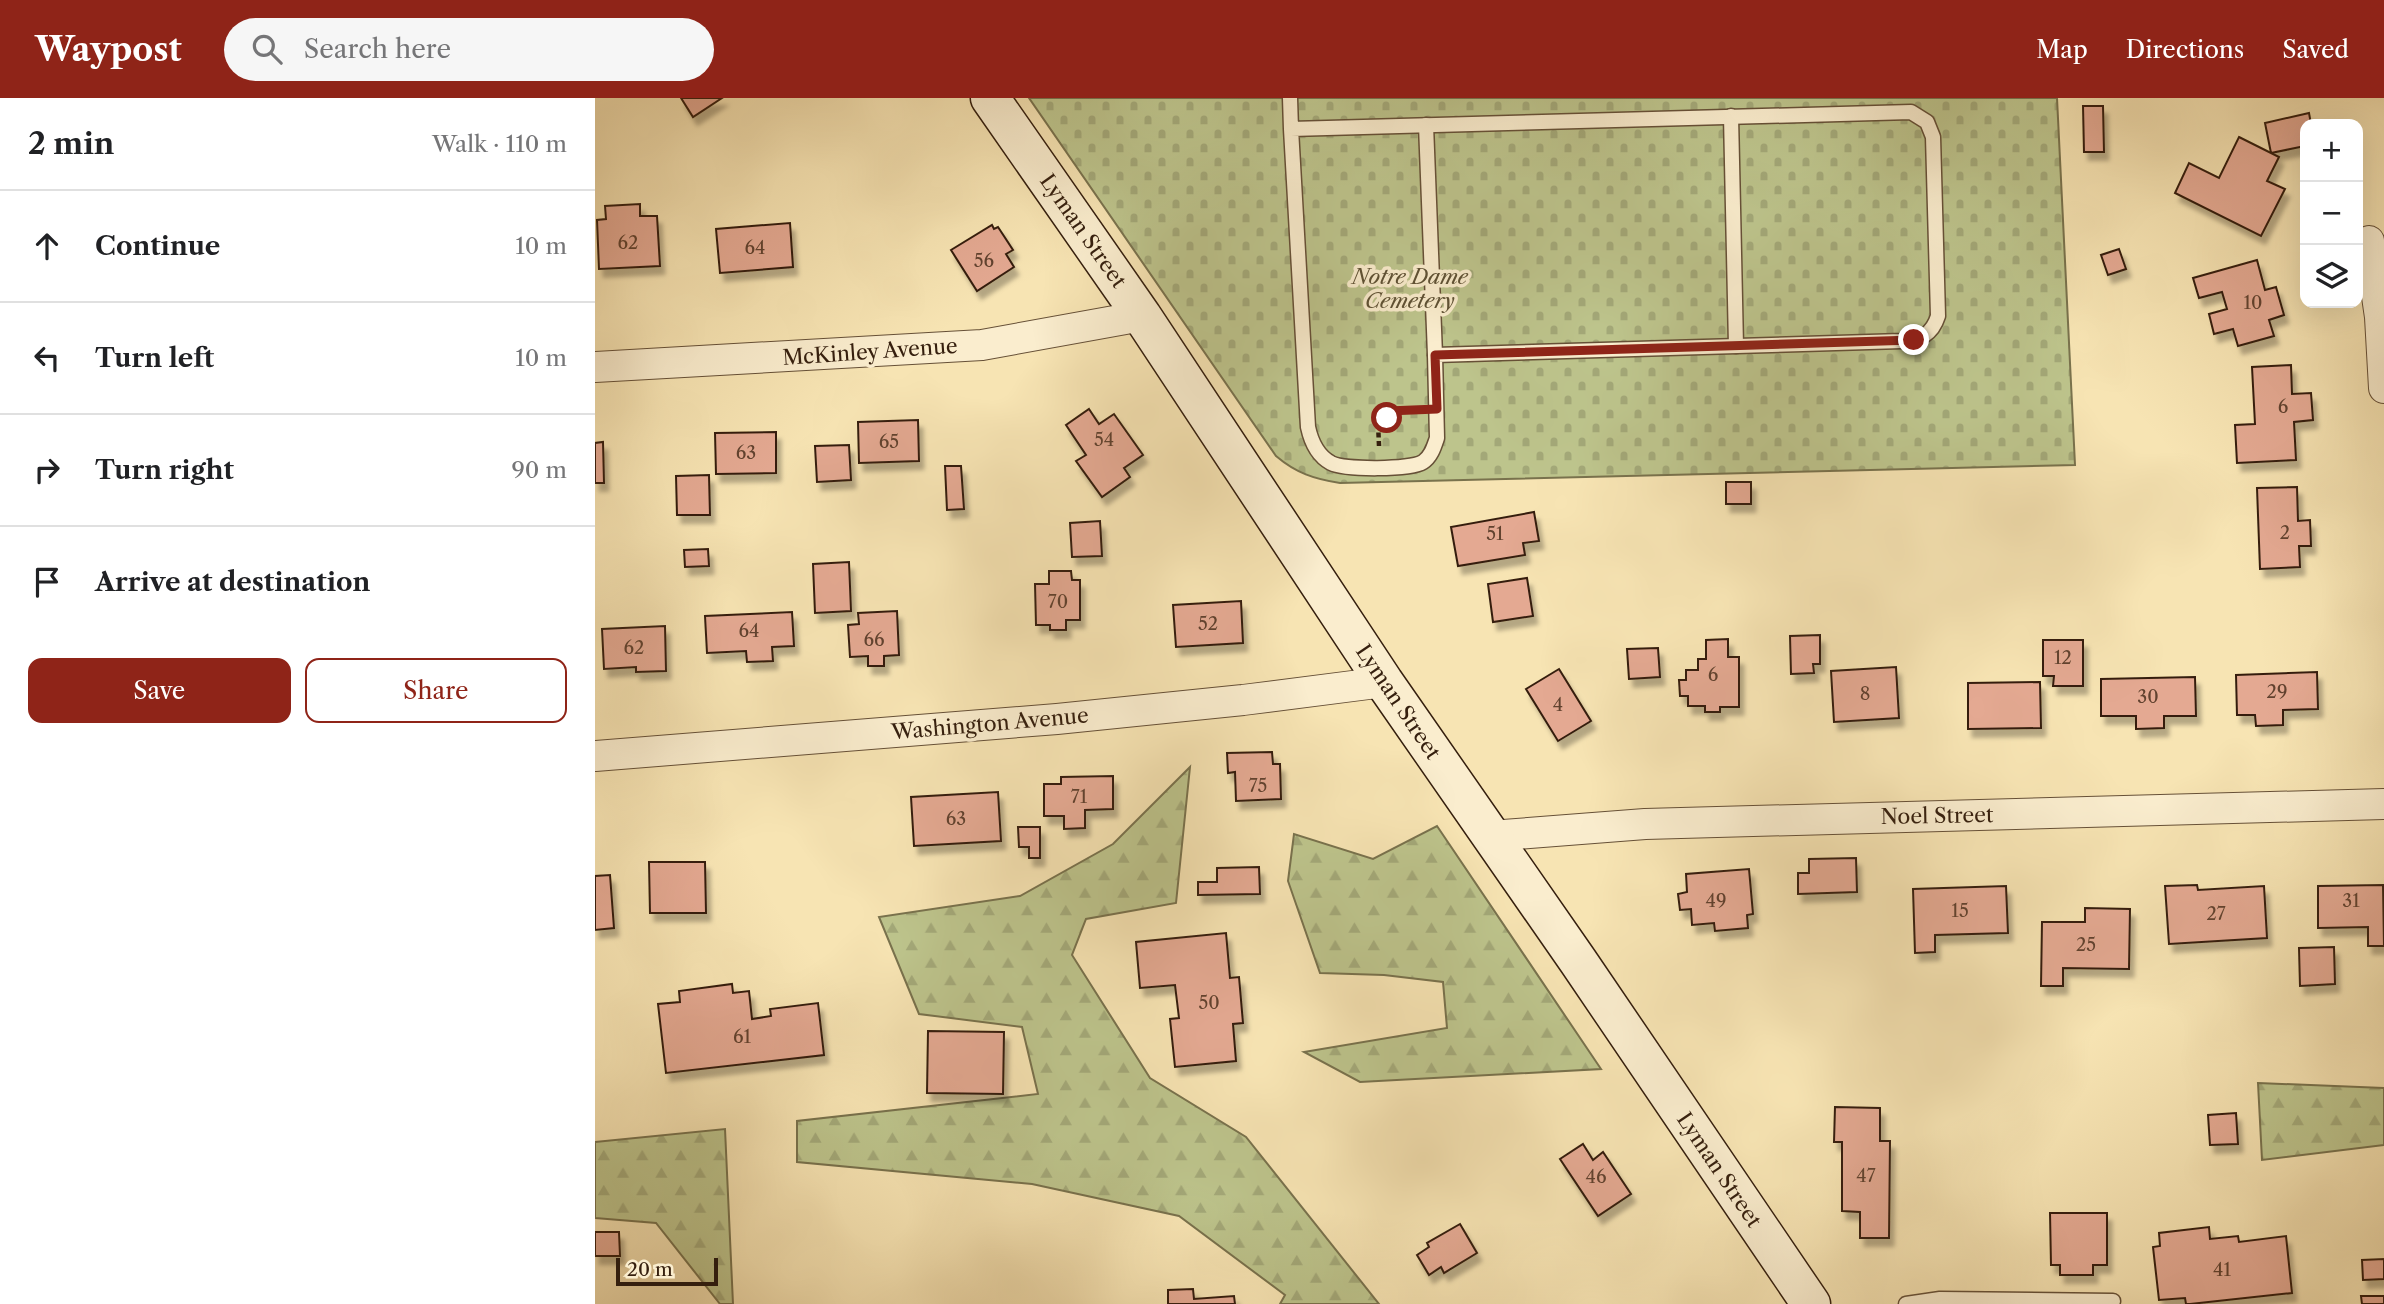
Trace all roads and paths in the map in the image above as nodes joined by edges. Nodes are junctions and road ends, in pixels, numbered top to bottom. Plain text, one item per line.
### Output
1 (990, 98) edge
2 (1290, 98) edge
3 (1731, 116) junction
4 (1426, 125) junction
5 (1291, 129) junction
6 (2369, 241) dead end
7 (1142, 316) junction
8 (1737, 346) junction
9 (1435, 355) junction
10 (595, 367) edge
11 (2384, 388) edge
12 (1437, 409) junction
13 (1379, 467) junction
14 (1384, 682) junction
15 (595, 756) edge
16 (2384, 804) edge
17 (1490, 836) junction
18 (2113, 1301) dead end
19 (1811, 1304) edge
20 (1906, 1304) edge

1 - 7 main road, Lyman Street
2 - 5 lane
3 - 4 lane
3 - 8 lane
3 - 8 lane
4 - 5 lane
4 - 9 lane
5 - 13 lane
6 - 11 street
7 - 10 street, McKinley Avenue
7 - 14 main road, Lyman Street
8 - 9 lane
9 - 12 lane
12 - 13 lane
12 - 13 path
14 - 15 street, Washington Avenue
14 - 17 main road, Lyman Street
16 - 17 street, Noel Street
17 - 19 main road, Lyman Street
18 - 20 lane

